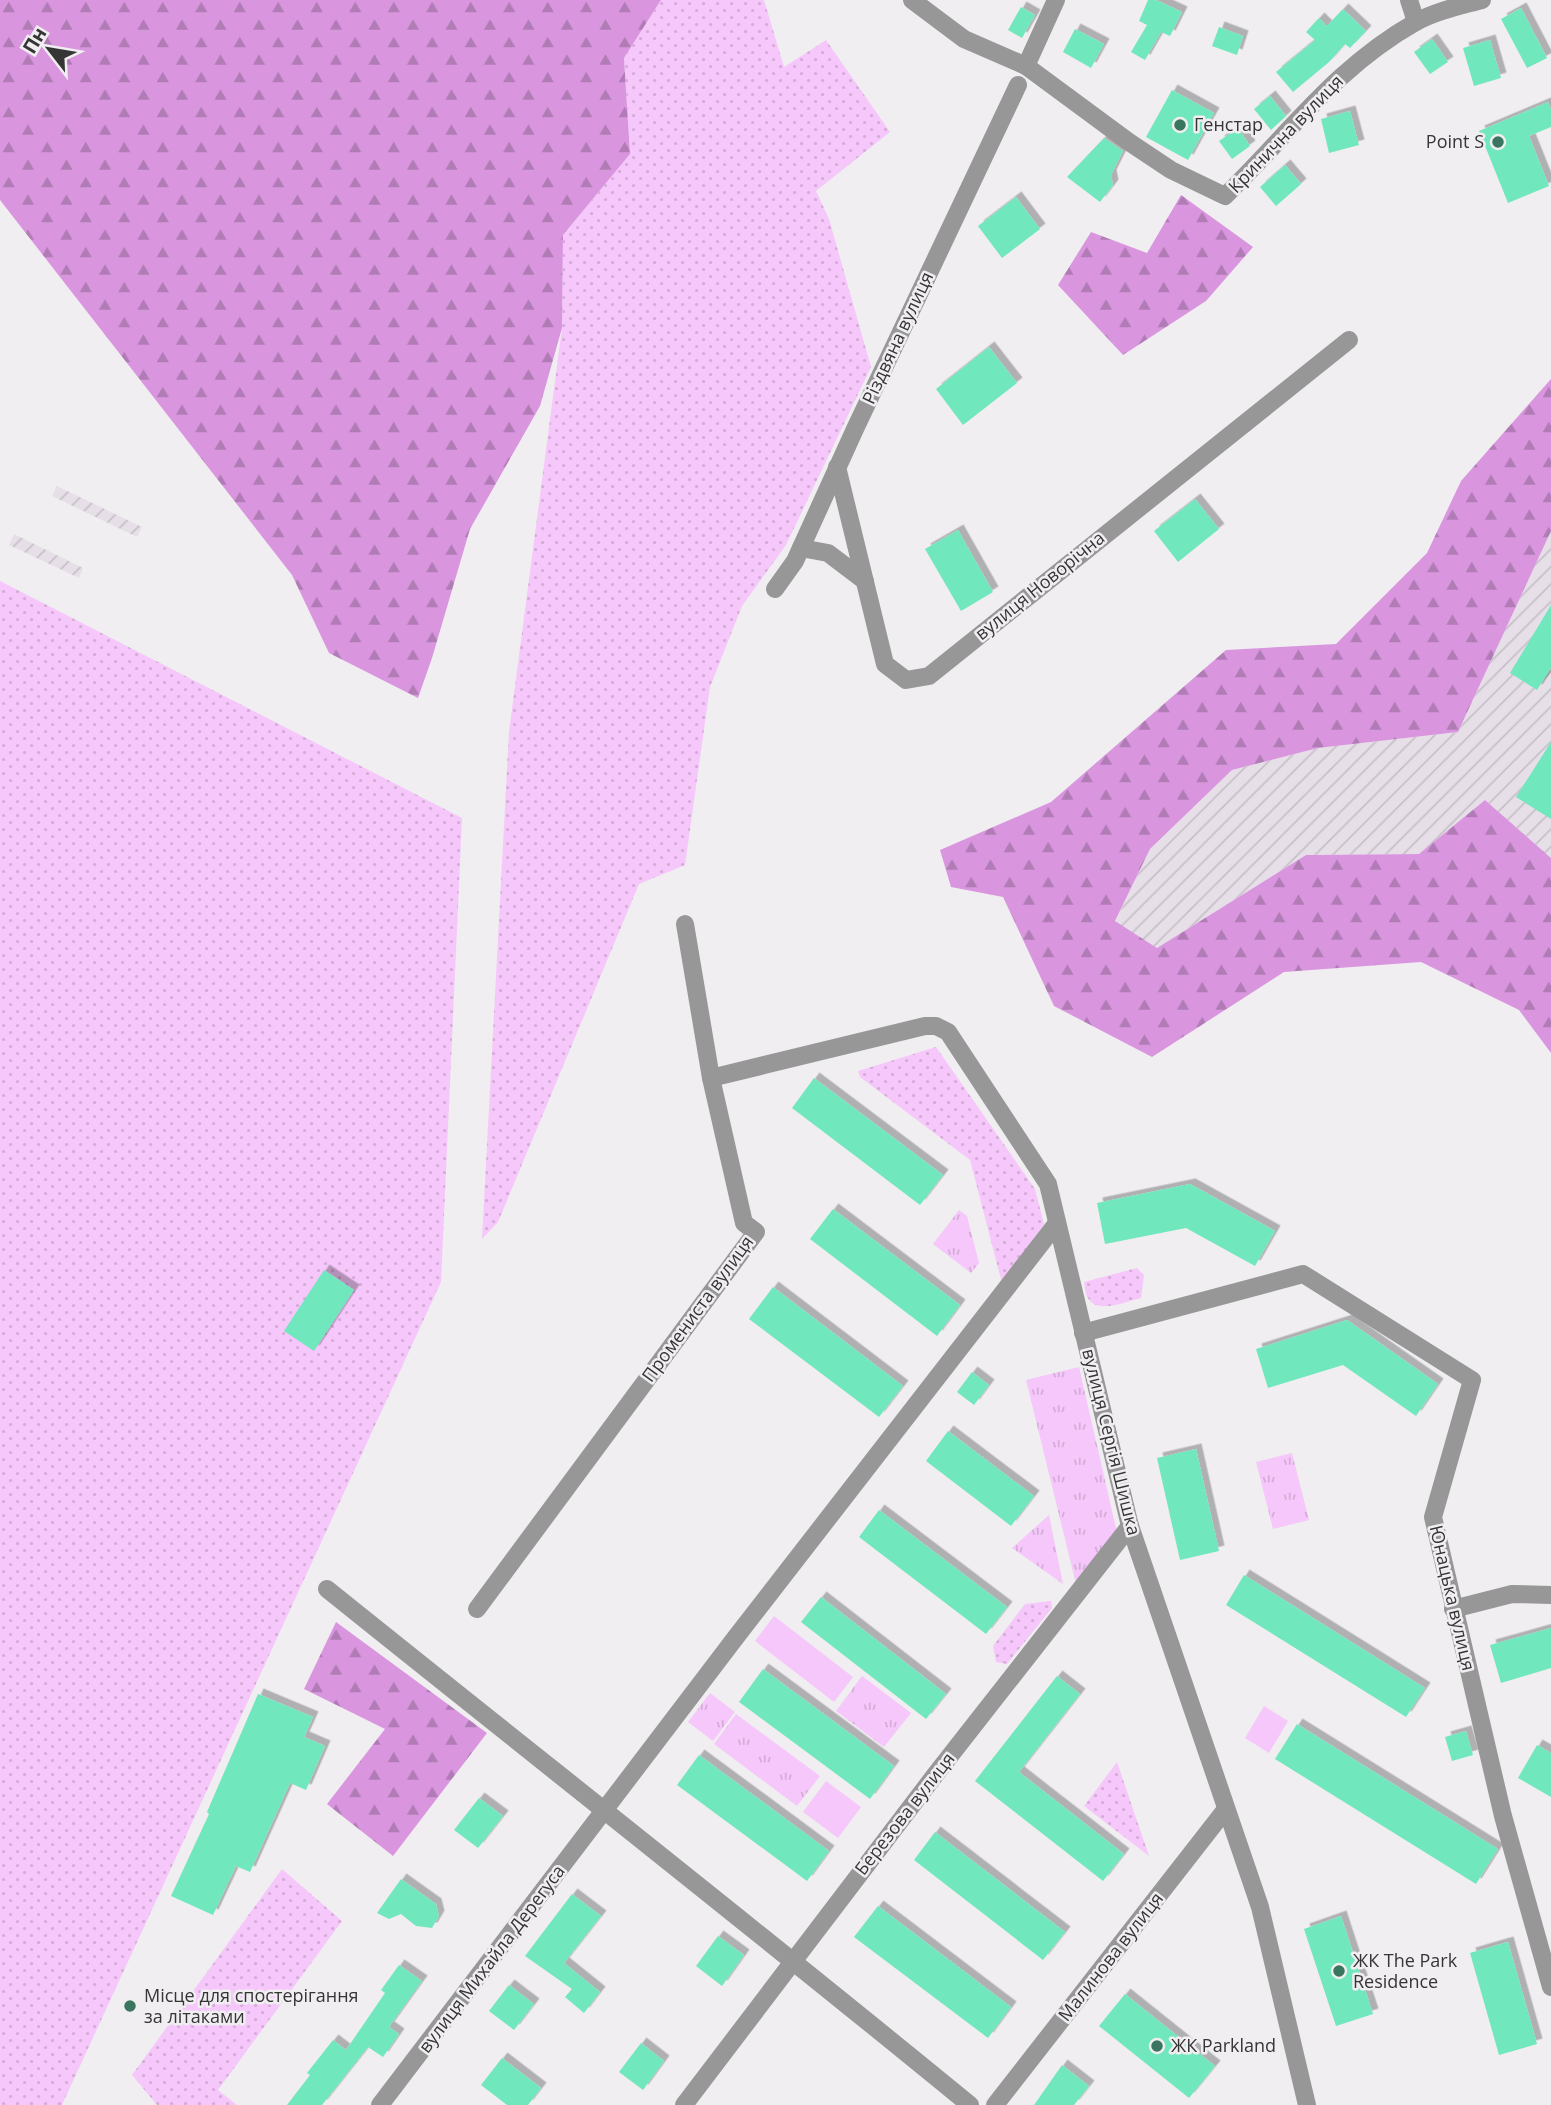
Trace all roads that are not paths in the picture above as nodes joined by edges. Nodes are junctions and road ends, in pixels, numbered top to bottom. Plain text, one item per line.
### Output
1 (912, 0) edge
2 (1056, 0) edge
3 (1409, 0) edge
4 (1482, 0) edge
5 (1416, 22) junction
6 (1026, 66) junction
7 (1018, 85) dead end
8 (1349, 340) dead end
9 (837, 467) junction
10 (801, 548) junction
11 (864, 581) junction
12 (775, 589) dead end
13 (685, 924) dead end
14 (711, 1078) junction
15 (1057, 1223) junction
16 (1083, 1332) junction
17 (1130, 1527) junction
18 (327, 1589) dead end
19 (1551, 1595) edge
20 (477, 1609) dead end
21 (1453, 1609) junction
22 (1226, 1809) junction
23 (605, 1812) junction
24 (794, 1960) junction
25 (1551, 1987) edge
26 (380, 2105) edge
27 (684, 2105) edge
28 (970, 2105) edge
29 (995, 2105) edge
30 (1307, 2105) edge

1 - 6 street
2 - 6 street
3 - 5 street
4 - 5 street, Кринична вулиця
5 - 6 street, Кринична вулиця
7 - 9 street, Різдвяна вулиця
8 - 11 street, вулиця Новорічна
9 - 10 street, Різдвяна вулиця
9 - 11 street, вулиця Новорічна
10 - 11 street
10 - 12 street, Різдвяна вулиця
13 - 14 street, Промениста вулиця
14 - 15 street, вулиця Сергія Шишка
14 - 20 street, Промениста вулиця
15 - 16 street, вулиця Сергія Шишка
15 - 23 street, вулиця Михайла Дерегуса
16 - 17 street, вулиця Сергія Шишка
16 - 21 street, Юнацька вулиця
17 - 22 street, вулиця Сергія Шишка
17 - 24 street, Березова вулиця
18 - 23 street
19 - 21 street
21 - 25 street, Юнацька вулиця
22 - 29 street, Малинова вулиця
22 - 30 street, вулиця Сергія Шишка
23 - 24 street
23 - 26 street, вулиця Михайла Дерегуса
24 - 27 street, Березова вулиця
24 - 28 street

